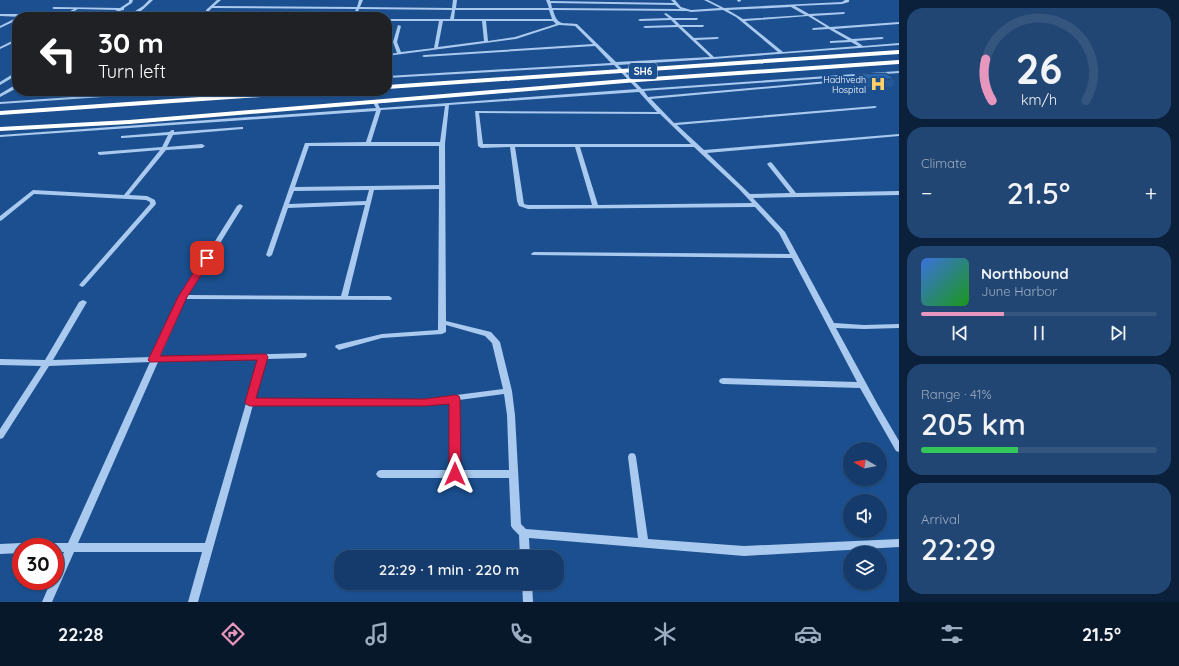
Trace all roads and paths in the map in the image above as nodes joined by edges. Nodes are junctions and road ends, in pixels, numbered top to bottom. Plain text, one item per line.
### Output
1 (131, 0) edge
2 (151, 0) edge
3 (219, 0) edge
4 (361, 0) edge
5 (455, 0) edge
6 (706, 0) edge
7 (847, 0) edge
8 (548, 1) edge
9 (674, 2) edge
10 (792, 6) junction
11 (211, 7) junction
12 (358, 7) junction
13 (54, 8) dead end
14 (78, 8) junction
15 (454, 8) junction
16 (550, 8) junction
17 (123, 9) junction
18 (687, 10) junction
19 (723, 10) junction
20 (207, 11) dead end
21 (70, 12) edge
22 (118, 12) edge
23 (136, 12) edge
24 (356, 12) edge
25 (844, 13) dead end
26 (0, 14) edge
27 (666, 14) dead end
28 (12, 15) edge
29 (808, 16) junction
30 (672, 19) junction
31 (697, 19) dead end
32 (392, 20) edge
33 (441, 20) junction
34 (452, 20) junction
35 (484, 20) junction
36 (554, 20) junction
37 (640, 20) dead end
38 (742, 20) junction
39 (12, 21) edge
40 (899, 23) edge
41 (559, 24) junction
42 (399, 26) dead end
43 (679, 26) junction
44 (703, 26) dead end
45 (0, 27) edge
46 (645, 27) dead end
47 (830, 28) junction
48 (813, 29) dead end
49 (717, 38) dead end
50 (882, 38) dead end
51 (693, 39) junction
52 (852, 40) junction
53 (12, 42) edge
54 (486, 42) junction
55 (831, 42) dead end
56 (899, 44) edge
57 (596, 45) junction
58 (863, 47) junction
59 (0, 48) edge
60 (436, 48) junction
61 (899, 52) edge
62 (399, 53) junction
63 (782, 53) junction
64 (392, 54) edge
65 (424, 56) dead end
66 (713, 58) junction
67 (899, 62) edge
68 (613, 63) junction
69 (623, 72) junction
70 (899, 72) edge
71 (877, 73) junction
72 (12, 76) edge
73 (392, 77) edge
74 (632, 81) junction
75 (0, 84) edge
76 (392, 87) edge
77 (12, 89) edge
78 (640, 90) junction
79 (0, 96) edge
80 (103, 96) edge
81 (246, 96) edge
82 (648, 98) junction
83 (374, 101) junction
84 (0, 103) edge
85 (447, 104) junction
86 (875, 107) dead end
87 (379, 109) junction
88 (0, 113) edge
89 (661, 113) junction
90 (176, 123) junction
91 (673, 124) junction
92 (241, 128) dead end
93 (0, 129) edge
94 (171, 133) junction
95 (899, 135) edge
96 (0, 136) edge
97 (123, 137) dead end
98 (368, 144) junction
99 (442, 144) junction
100 (695, 145) junction
101 (202, 146) dead end
102 (512, 146) junction
103 (577, 146) junction
104 (164, 149) junction
105 (702, 152) junction
106 (100, 153) dead end
107 (770, 164) dead end
108 (442, 187) junction
109 (372, 188) junction
110 (292, 189) junction
111 (899, 193) edge
112 (794, 195) junction
113 (748, 196) junction
114 (125, 197) junction
115 (368, 203) junction
116 (757, 205) junction
117 (240, 206) dead end
118 (286, 206) junction
119 (596, 207) junction
120 (0, 219) edge
121 (534, 254) dead end
122 (269, 255) dead end
123 (795, 256) junction
124 (82, 285) dead end
125 (183, 297) junction
126 (344, 297) junction
127 (389, 298) dead end
128 (83, 302) dead end
129 (442, 322) junction
130 (831, 325) junction
131 (899, 326) edge
132 (339, 347) dead end
133 (303, 355) dead end
134 (263, 357) junction
135 (154, 360) junction
136 (0, 362) edge
137 (47, 363) junction
138 (723, 381) dead end
139 (863, 385) junction
140 (508, 391) junction
141 (455, 399) junction
142 (250, 402) junction
143 (0, 436) edge
144 (899, 450) edge
145 (632, 457) dead end
146 (381, 474) dead end
147 (455, 474) junction
148 (513, 474) junction
149 (524, 533) junction
150 (644, 543) junction
151 (899, 543) edge
152 (209, 547) junction
153 (12, 548) edge
154 (64, 548) edge
155 (71, 548) junction
156 (0, 549) edge
157 (525, 550) edge
158 (527, 590) edge
159 (47, 602) edge
160 (194, 602) edge
161 (528, 602) edge

1 - 17 street
2 - 23 street
3 - 11 street
4 - 12 street
5 - 15 street
6 - 19 street
7 - 10 street
8 - 9 street
8 - 16 street
9 - 18 street
10 - 19 street
10 - 29 street
11 - 12 street
11 - 20 street
12 - 15 street
12 - 24 street
13 - 14 street
14 - 17 street
14 - 21 street
15 - 16 street
15 - 34 street
16 - 18 street
16 - 36 street
17 - 22 street
18 - 19 street
19 - 38 street
25 - 29 street
26 - 28 street
27 - 30 street
29 - 38 street
29 - 47 street
30 - 31 street
30 - 37 street
30 - 43 street
32 - 33 street
33 - 34 street
33 - 60 street
34 - 35 street
35 - 36 street
35 - 54 street
36 - 41 street
38 - 63 street
39 - 45 street
40 - 47 street
41 - 54 street
41 - 57 street
42 - 62 street
43 - 44 street
43 - 46 street
43 - 51 street
47 - 48 street
47 - 52 street
49 - 51 street
50 - 52 street
51 - 66 street
52 - 55 street
52 - 58 street
53 - 59 street
54 - 60 street
56 - 58 street
57 - 65 street
57 - 68 street
58 - 63 street
60 - 62 street
61 - 69 highway, SH6
62 - 64 street
63 - 66 street
66 - 68 street
67 - 74 highway
68 - 69 street
68 - 73 street
69 - 74 street
69 - 76 highway, SH6
70 - 71 street
71 - 78 street
71 - 82 street
72 - 75 street
74 - 78 street
74 - 83 highway
77 - 79 street
78 - 82 street
78 - 85 street
80 - 84 street
81 - 88 highway
82 - 89 street
83 - 87 street
83 - 93 highway
85 - 87 street
85 - 99 street
86 - 91 street
87 - 90 street
87 - 98 street
89 - 91 street
89 - 102 street
90 - 94 street
90 - 96 street
91 - 100 street
92 - 94 street
94 - 97 street
94 - 104 street
95 - 105 street
98 - 99 street
98 - 110 street
99 - 108 street
100 - 103 street
100 - 105 street
101 - 104 street
102 - 103 street
102 - 119 street
103 - 119 street
104 - 106 street
104 - 114 street
105 - 113 street
107 - 112 street
108 - 109 street
108 - 129 street
109 - 110 street
109 - 115 street
110 - 118 street
111 - 112 street
112 - 113 street
113 - 116 street
114 - 120 street
114 - 124 street
115 - 118 street
115 - 126 street
116 - 119 street
116 - 123 street
117 - 125 street
118 - 122 street
121 - 123 street
123 - 130 street
125 - 126 street
125 - 135 street
126 - 127 street
128 - 137 street
129 - 132 street
129 - 140 street
130 - 131 street
130 - 139 street
133 - 134 street
134 - 135 street
134 - 142 street
135 - 137 street
135 - 155 street
136 - 137 street
137 - 143 street
138 - 139 street
139 - 144 street
140 - 141 street
140 - 148 street
141 - 142 street
141 - 147 street
142 - 152 street
145 - 150 street
146 - 147 street
147 - 148 street
148 - 149 street
149 - 150 street
149 - 157 street
150 - 151 street
152 - 155 street
152 - 160 street
153 - 156 street
154 - 155 street
155 - 159 street
158 - 161 street

